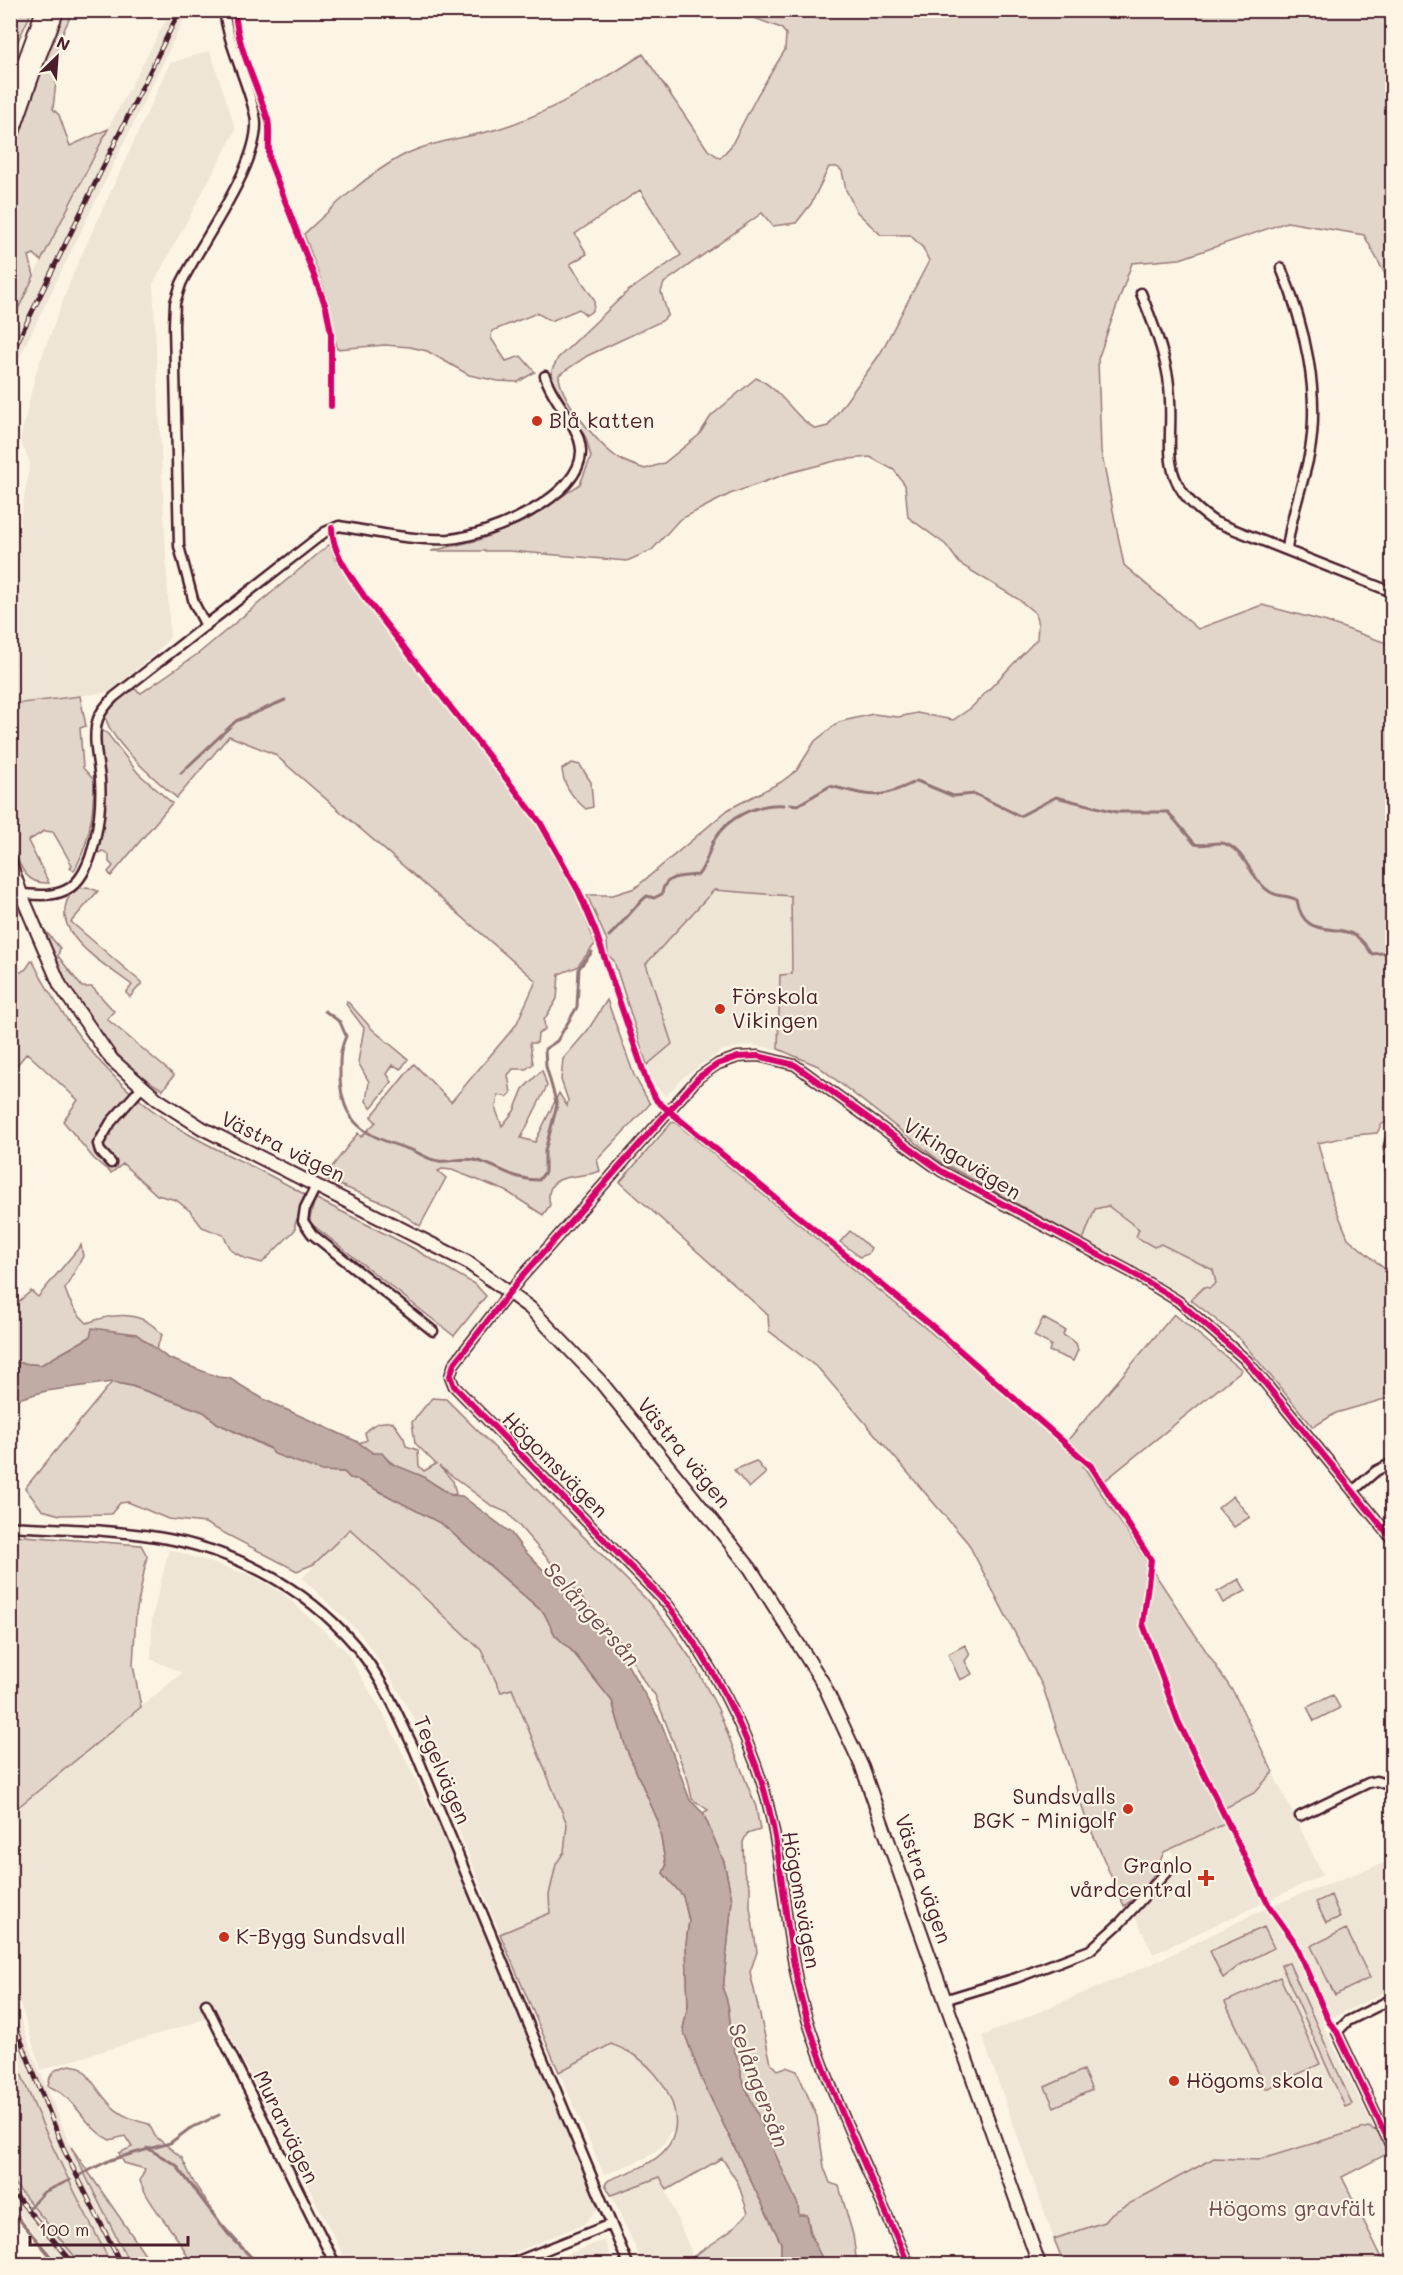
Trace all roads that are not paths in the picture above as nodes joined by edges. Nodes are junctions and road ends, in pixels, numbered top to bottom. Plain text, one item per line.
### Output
1 (44, 10) edge
2 (57, 10) edge
3 (224, 10) edge
4 (10, 104) edge
5 (10, 138) edge
6 (1281, 268) dead end
7 (1141, 293) dead end
8 (545, 376) dead end
9 (1287, 550) junction
10 (1392, 592) edge
11 (206, 626) junction
12 (10, 863) edge
13 (21, 894) junction
14 (142, 1087) junction
15 (1392, 1134) edge
16 (111, 1163) dead end
17 (1392, 1178) edge
18 (316, 1186) junction
19 (510, 1292) junction
20 (433, 1331) dead end
21 (1392, 1463) edge
22 (1354, 1490) junction
23 (10, 1526) edge
24 (1392, 1539) edge
25 (1392, 1786) edge
26 (1299, 1816) dead end
27 (1169, 1869) dead end
28 (1392, 1999) edge
29 (944, 2000) junction
30 (206, 2004) dead end
31 (1392, 2145) edge
32 (611, 2224) junction
33 (335, 2265) edge
34 (510, 2265) edge
35 (628, 2265) edge
36 (913, 2265) edge
37 (1039, 2265) edge

1 - 4 main road
2 - 5 main road
3 - 11 street
6 - 9 street
7 - 9 street
8 - 11 street
9 - 10 street
11 - 13 street
12 - 13 street, Västra vägen
13 - 14 street, Västra vägen
14 - 16 street
14 - 18 street, Västra vägen
15 - 17 street
18 - 19 street, Västra vägen
18 - 20 street
19 - 22 street, Vikingavägen
19 - 29 street, Västra vägen
19 - 36 street, Högomsvägen
21 - 22 street
22 - 24 street, Vikingavägen
23 - 32 street, Tegelvägen
25 - 26 street
27 - 29 street
28 - 31 street
29 - 37 street, Västra vägen
30 - 33 street, Murarvägen
32 - 34 street
32 - 35 street, Tegelvägen

